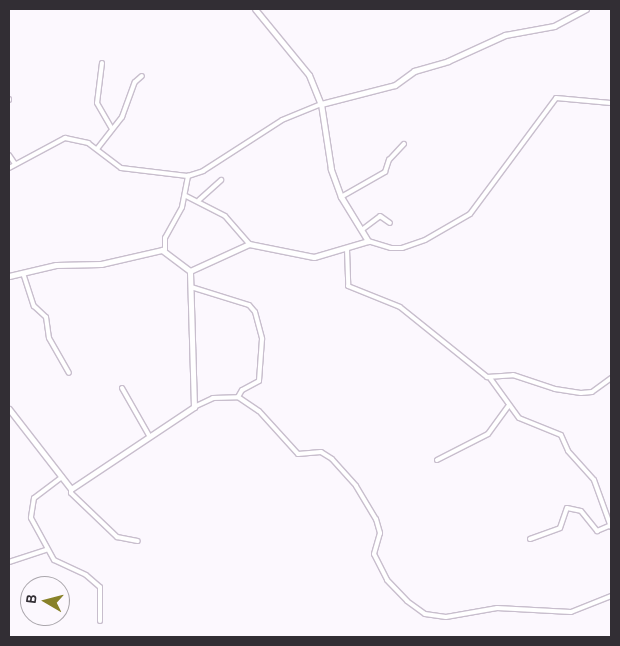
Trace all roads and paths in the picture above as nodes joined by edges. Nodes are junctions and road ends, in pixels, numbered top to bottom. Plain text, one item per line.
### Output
1 (255, 9) edge
2 (586, 9) edge
3 (102, 63) dead end
4 (142, 76) dead end
5 (611, 103) edge
6 (321, 104) junction
7 (112, 129) junction
8 (404, 144) dead end
9 (97, 149) junction
10 (9, 155) edge
11 (15, 164) junction
12 (9, 168) edge
13 (188, 176) junction
14 (221, 180) dead end
15 (186, 196) junction
16 (341, 196) junction
17 (199, 200) junction
18 (390, 223) dead end
19 (363, 229) junction
20 (368, 241) junction
21 (249, 244) junction
22 (347, 248) junction
23 (165, 250) junction
24 (190, 271) junction
25 (23, 273) junction
26 (9, 276) edge
27 (191, 287) junction
28 (69, 373) dead end
29 (490, 378) junction
30 (611, 378) edge
31 (122, 388) dead end
32 (238, 397) junction
33 (508, 406) junction
34 (194, 407) junction
35 (9, 409) edge
36 (150, 437) junction
37 (437, 460) dead end
38 (62, 477) junction
39 (71, 488) junction
40 (611, 526) edge
41 (530, 539) dead end
42 (138, 541) dead end
43 (46, 550) junction
44 (9, 562) edge
45 (611, 596) edge
46 (100, 621) dead end

1 - 6 street
2 - 6 street
3 - 7 street
4 - 7 street
5 - 20 street
6 - 13 street
6 - 16 street
7 - 9 street
8 - 16 street
9 - 11 street
9 - 13 street
10 - 11 street
11 - 12 street
13 - 15 street
14 - 17 street
15 - 17 street
15 - 23 street
16 - 19 street
17 - 21 street
18 - 19 street
19 - 20 street
20 - 22 street
21 - 22 street
21 - 24 street
22 - 29 street
23 - 24 street
23 - 25 street
24 - 27 street
25 - 26 street
25 - 28 street
27 - 32 street
27 - 34 street
29 - 30 street
29 - 33 street
31 - 36 street
32 - 34 street
32 - 45 street
33 - 37 street
33 - 40 street
34 - 36 street
35 - 38 street
36 - 39 street
38 - 39 street
38 - 43 street
39 - 42 street
40 - 41 street
43 - 44 street
43 - 46 street

